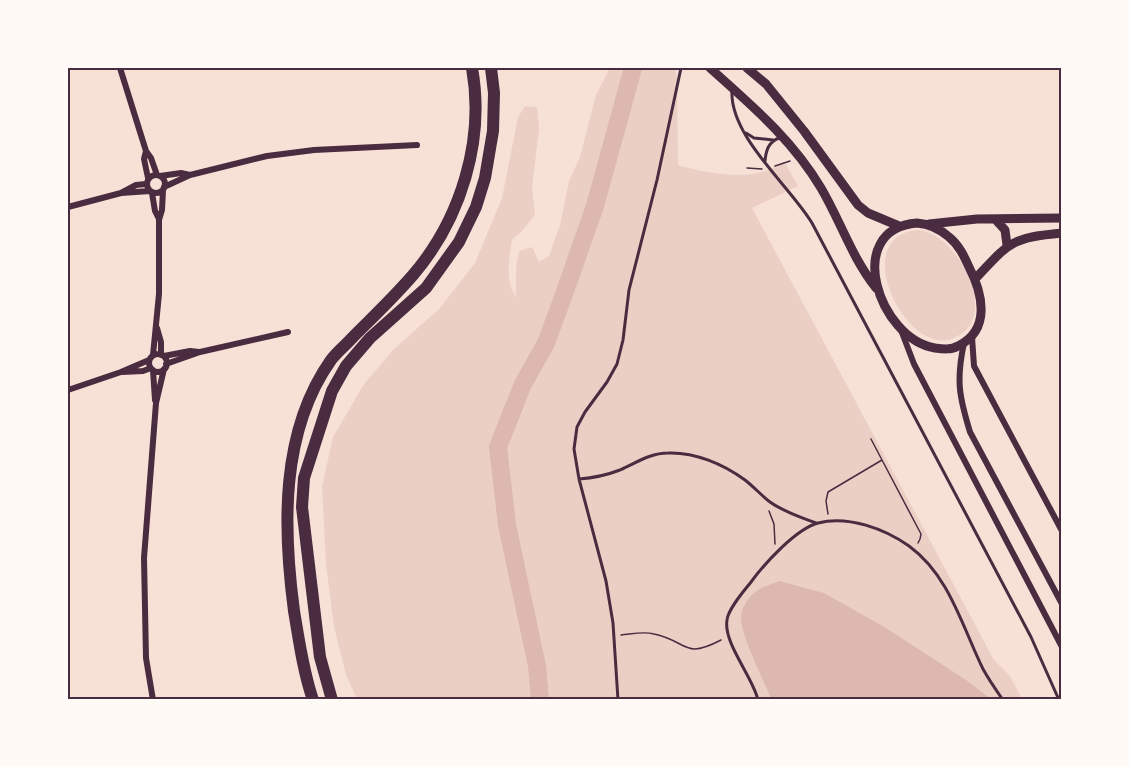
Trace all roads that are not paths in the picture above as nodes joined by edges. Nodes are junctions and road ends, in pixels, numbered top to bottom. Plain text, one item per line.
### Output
1 (120, 68) edge
2 (472, 68) edge
3 (491, 68) edge
4 (681, 68) edge
5 (710, 68) edge
6 (747, 68) edge
7 (732, 88) junction
8 (744, 132) junction
9 (779, 138) junction
10 (417, 144) dead end
11 (146, 151) junction
12 (765, 163) junction
13 (190, 175) junction
14 (159, 176) junction
15 (147, 181) junction
16 (164, 189) junction
17 (151, 192) junction
18 (121, 193) junction
19 (68, 207) edge
20 (1062, 218) edge
21 (995, 219) junction
22 (159, 220) junction
23 (928, 224) junction
24 (899, 226) junction
25 (1062, 233) edge
26 (1006, 245) junction
27 (975, 279) junction
28 (880, 292) junction
29 (157, 328) junction
30 (901, 330) junction
31 (288, 332) dead end
32 (968, 340) junction
33 (200, 352) junction
34 (162, 355) junction
35 (151, 358) junction
36 (165, 367) junction
37 (152, 369) junction
38 (121, 372) junction
39 (68, 390) edge
40 (156, 404) junction
41 (579, 479) junction
42 (816, 523) junction
43 (1062, 531) edge
44 (1062, 604) edge
45 (1062, 647) edge
46 (153, 699) edge
47 (313, 699) edge
48 (332, 699) edge
49 (618, 699) edge
50 (758, 699) edge
51 (1003, 699) edge
52 (1059, 699) edge

1 - 11 street
2 - 47 highway
3 - 48 highway
4 - 41 lane
5 - 7 main road
6 - 24 main road
7 - 8 lane
7 - 9 main road
8 - 9 lane
8 - 12 lane
9 - 12 lane
9 - 28 main road
10 - 13 street
11 - 14 street
11 - 15 street
12 - 52 lane
13 - 14 street
13 - 16 street
14 - 15 street
14 - 16 street
15 - 17 street
15 - 18 street
16 - 17 street
16 - 22 street
17 - 18 street
17 - 22 street
18 - 19 street
20 - 21 main road
21 - 23 main road
21 - 26 main road
22 - 29 street
23 - 24 main road
23 - 27 main road
24 - 28 main road
25 - 26 main road
26 - 27 main road
27 - 32 main road
28 - 30 main road
29 - 34 street
29 - 35 street
30 - 32 main road
30 - 45 street
31 - 33 street
32 - 43 street
32 - 44 street
33 - 34 street
33 - 36 street
34 - 35 street
34 - 36 street
35 - 37 street
35 - 38 street
36 - 37 street
36 - 40 street
37 - 38 street
37 - 40 street
38 - 39 street
40 - 46 street
41 - 42 lane
41 - 49 lane
42 - 50 lane
42 - 51 lane

